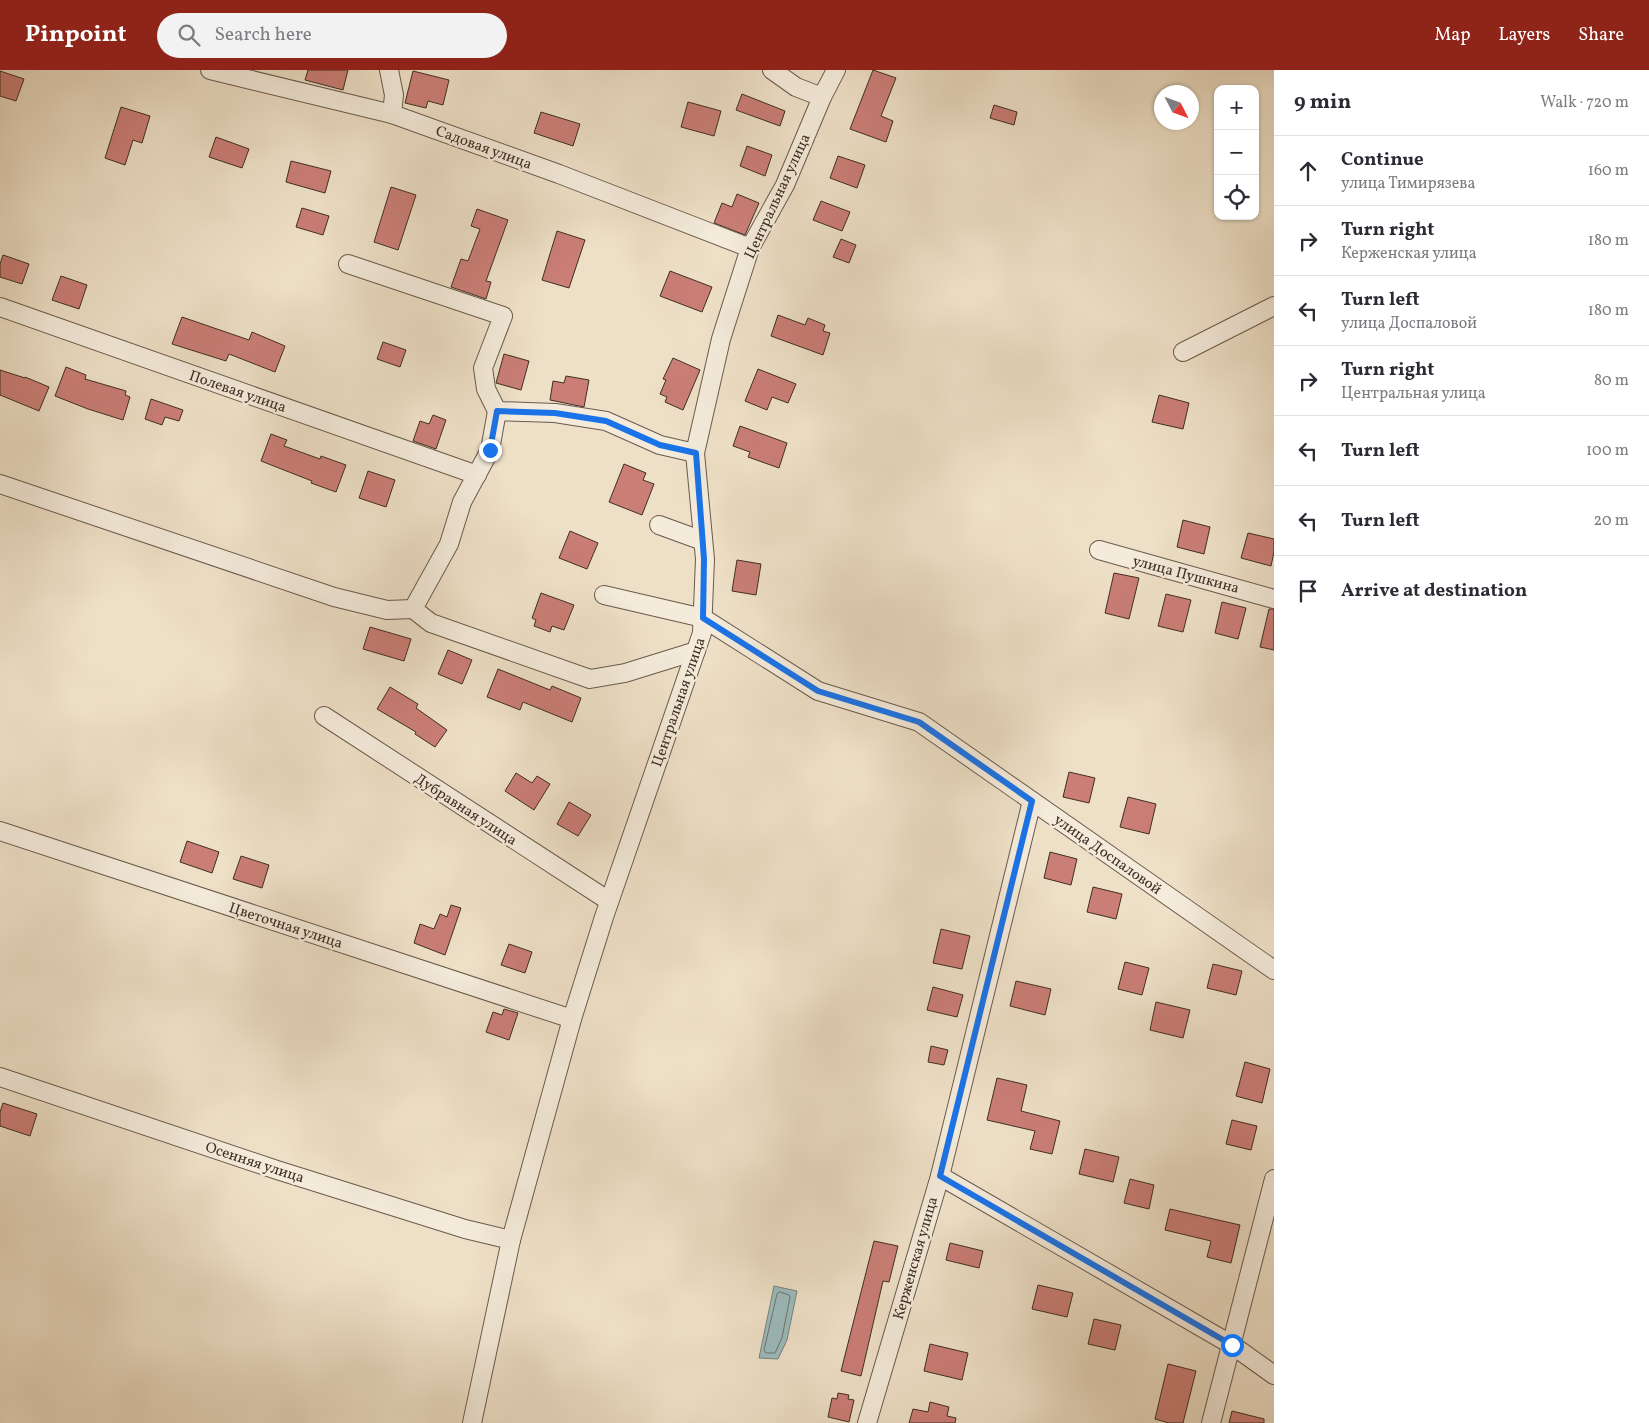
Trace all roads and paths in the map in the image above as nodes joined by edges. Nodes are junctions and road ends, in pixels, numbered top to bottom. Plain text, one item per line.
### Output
1 (210, 70) edge
2 (389, 70) edge
3 (772, 70) edge
4 (836, 70) edge
5 (822, 98) junction
6 (392, 114) junction
7 (750, 248) junction
8 (348, 264) dead end
9 (1274, 306) edge
10 (0, 307) edge
11 (1183, 352) dead end
12 (497, 411) junction
13 (696, 453) junction
14 (477, 475) junction
15 (0, 484) edge
16 (659, 525) dead end
17 (703, 541) junction
18 (1099, 550) dead end
19 (604, 595) dead end
20 (1274, 599) edge
21 (413, 610) junction
22 (703, 618) junction
23 (696, 651) junction
24 (324, 716) dead end
25 (1032, 801) junction
26 (0, 831) edge
27 (609, 901) junction
28 (1274, 970) edge
29 (572, 1019) junction
30 (0, 1077) edge
31 (940, 1176) junction
32 (1274, 1179) edge
33 (512, 1240) junction
34 (1232, 1345) junction
35 (1274, 1375) edge
36 (472, 1423) edge
37 (867, 1423) edge
38 (1211, 1423) edge

1 - 6 street, Садовая улица
2 - 6 street
3 - 5 street
4 - 5 street, Центральная улица
5 - 7 street, Центральная улица
6 - 7 street, Садовая улица
7 - 13 street, Центральная улица
8 - 12 street
9 - 11 street
10 - 14 street, Полевая улица
12 - 13 street
12 - 14 street
13 - 17 street, Центральная улица
14 - 21 street
15 - 21 street
16 - 17 street
17 - 22 street, Центральная улица
18 - 20 street, улица Пушкина
19 - 22 street, улица Доспаловой
21 - 23 street
22 - 23 street, Центральная улица
22 - 25 street, улица Доспаловой
23 - 27 street, Центральная улица
24 - 27 street, Дубравная улица
25 - 28 street, улица Доспаловой
25 - 31 street, Керженская улица
26 - 29 street, Цветочная улица
27 - 29 street, Центральная улица
29 - 33 street, Центральная улица
30 - 33 street, Осенняя улица
31 - 34 street
31 - 37 street, Керженская улица
32 - 34 street
33 - 36 street, Центральная улица
34 - 35 street
34 - 38 street

